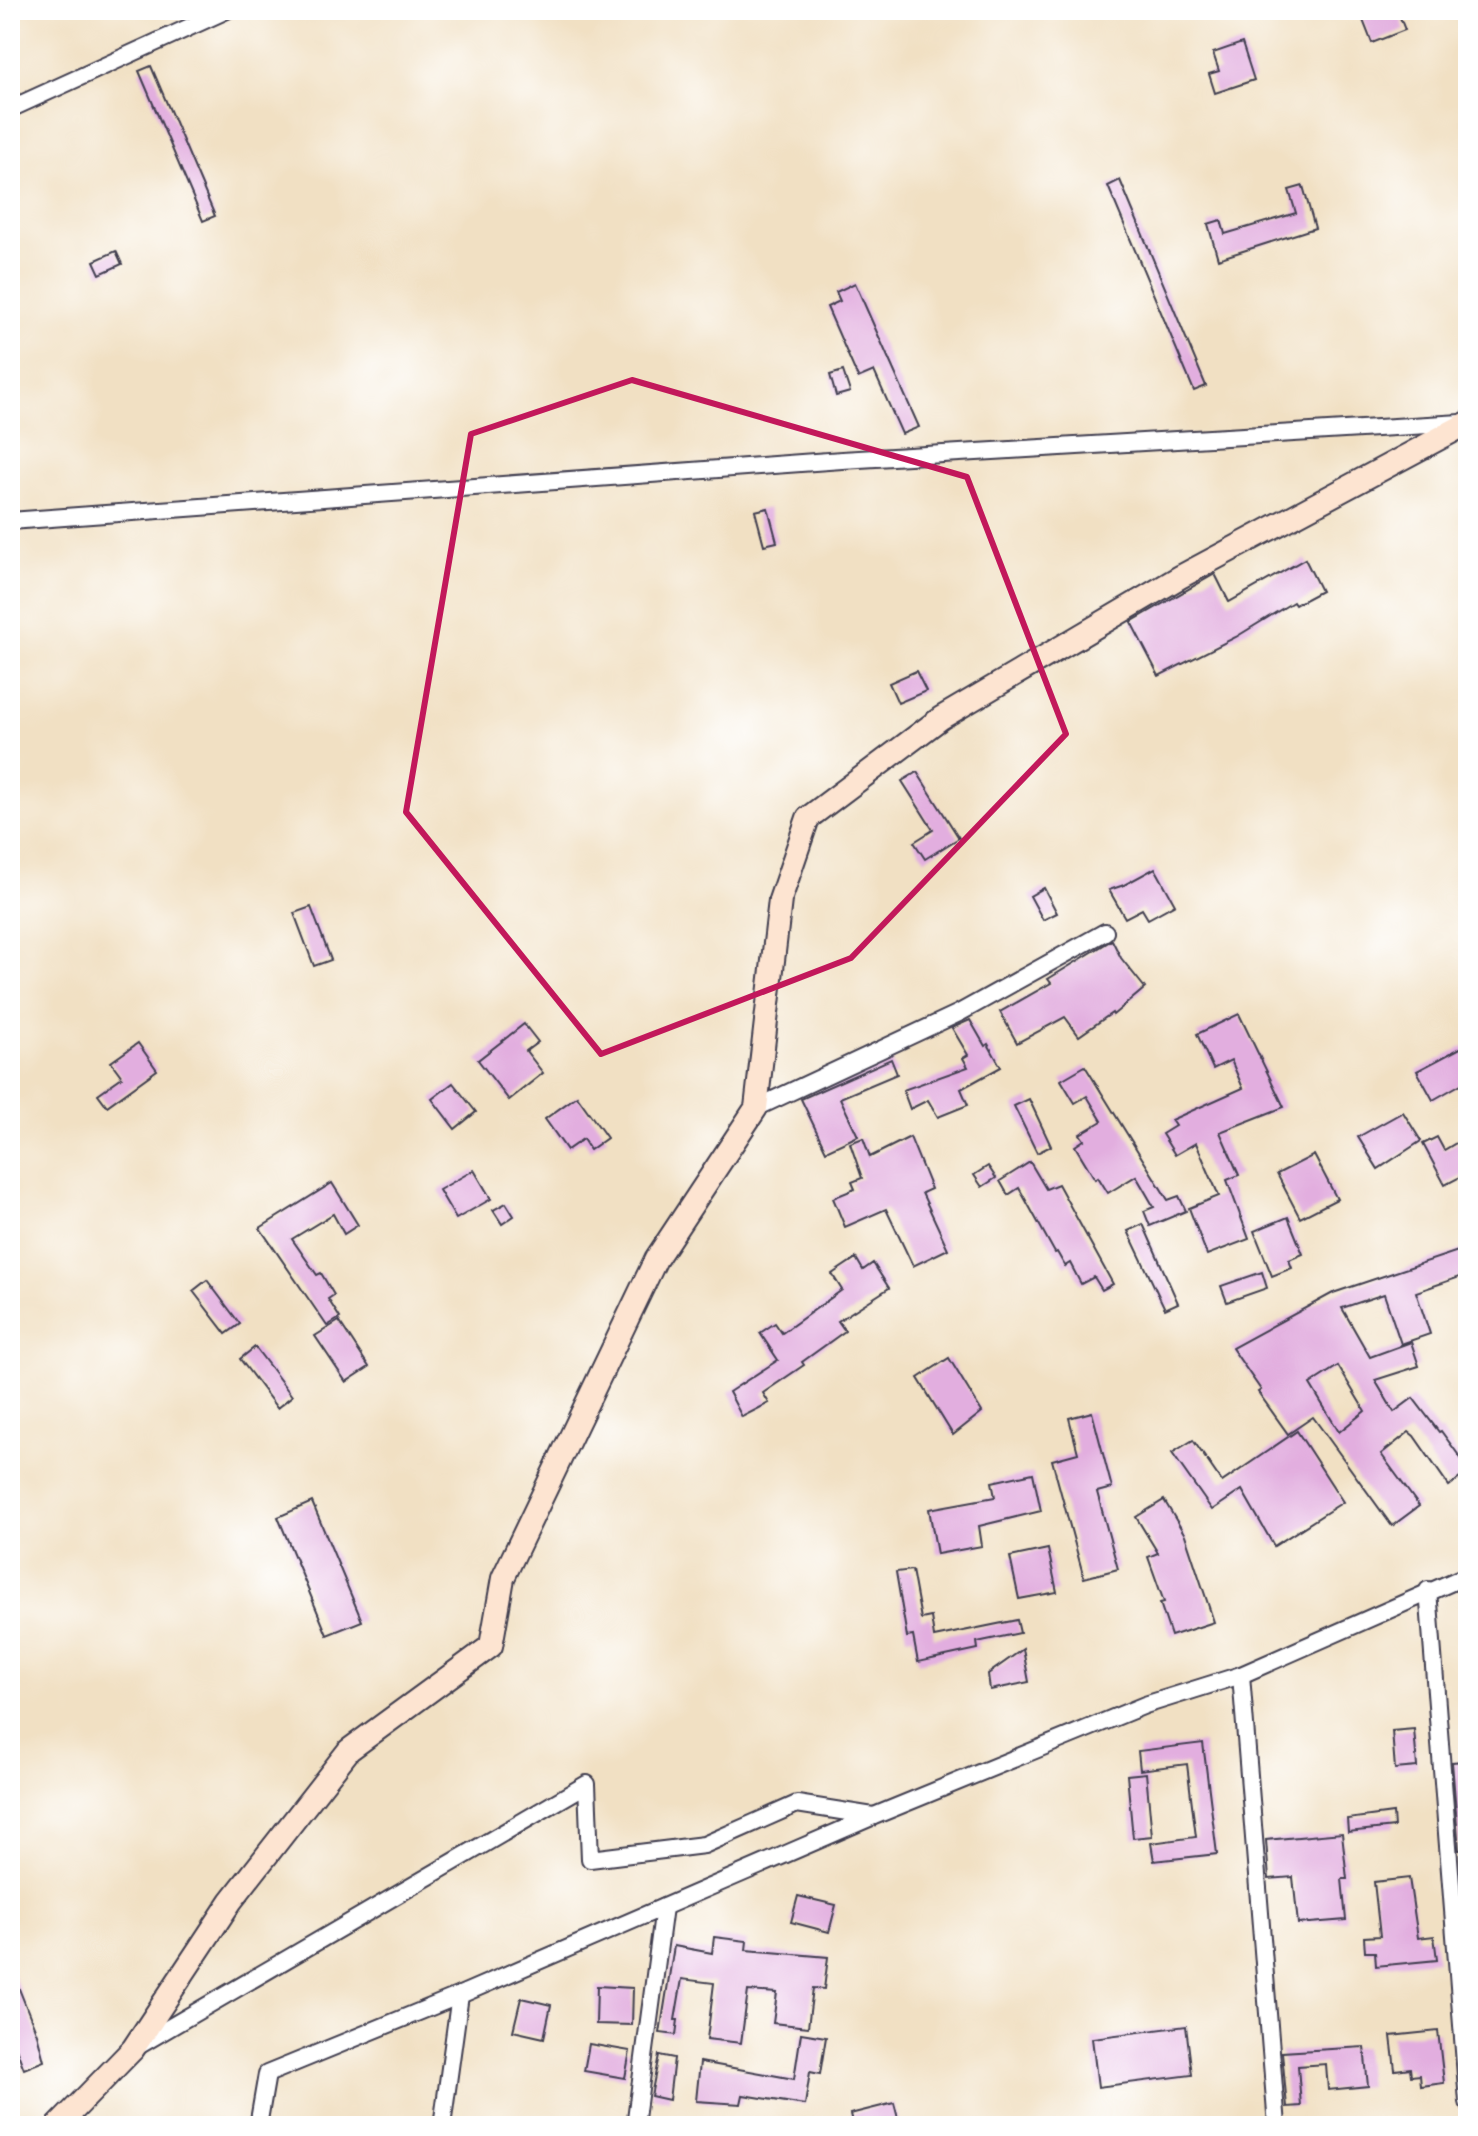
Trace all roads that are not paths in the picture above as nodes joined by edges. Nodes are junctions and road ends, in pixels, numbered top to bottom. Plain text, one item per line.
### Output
1 (227, 10) edge
2 (10, 109) edge
3 (1468, 423) edge
4 (10, 521) edge
5 (1105, 932) dead end
6 (756, 1108) junction
7 (1468, 1575) edge
8 (1428, 1590) junction
9 (1241, 1675) junction
10 (874, 1816) junction
11 (664, 1907) junction
12 (460, 1995) junction
13 (133, 2049) junction
14 (1468, 2102) edge
15 (58, 2126) edge
16 (258, 2126) edge
17 (442, 2126) edge
18 (635, 2126) edge
19 (1277, 2126) edge

1 - 2 street
3 - 4 street
3 - 6 street
5 - 6 street
6 - 13 street
7 - 8 street
8 - 9 street
8 - 14 street
9 - 10 street
9 - 19 street
10 - 11 street
10 - 13 street
11 - 12 street
11 - 18 street
12 - 16 street
12 - 17 street
13 - 15 street

